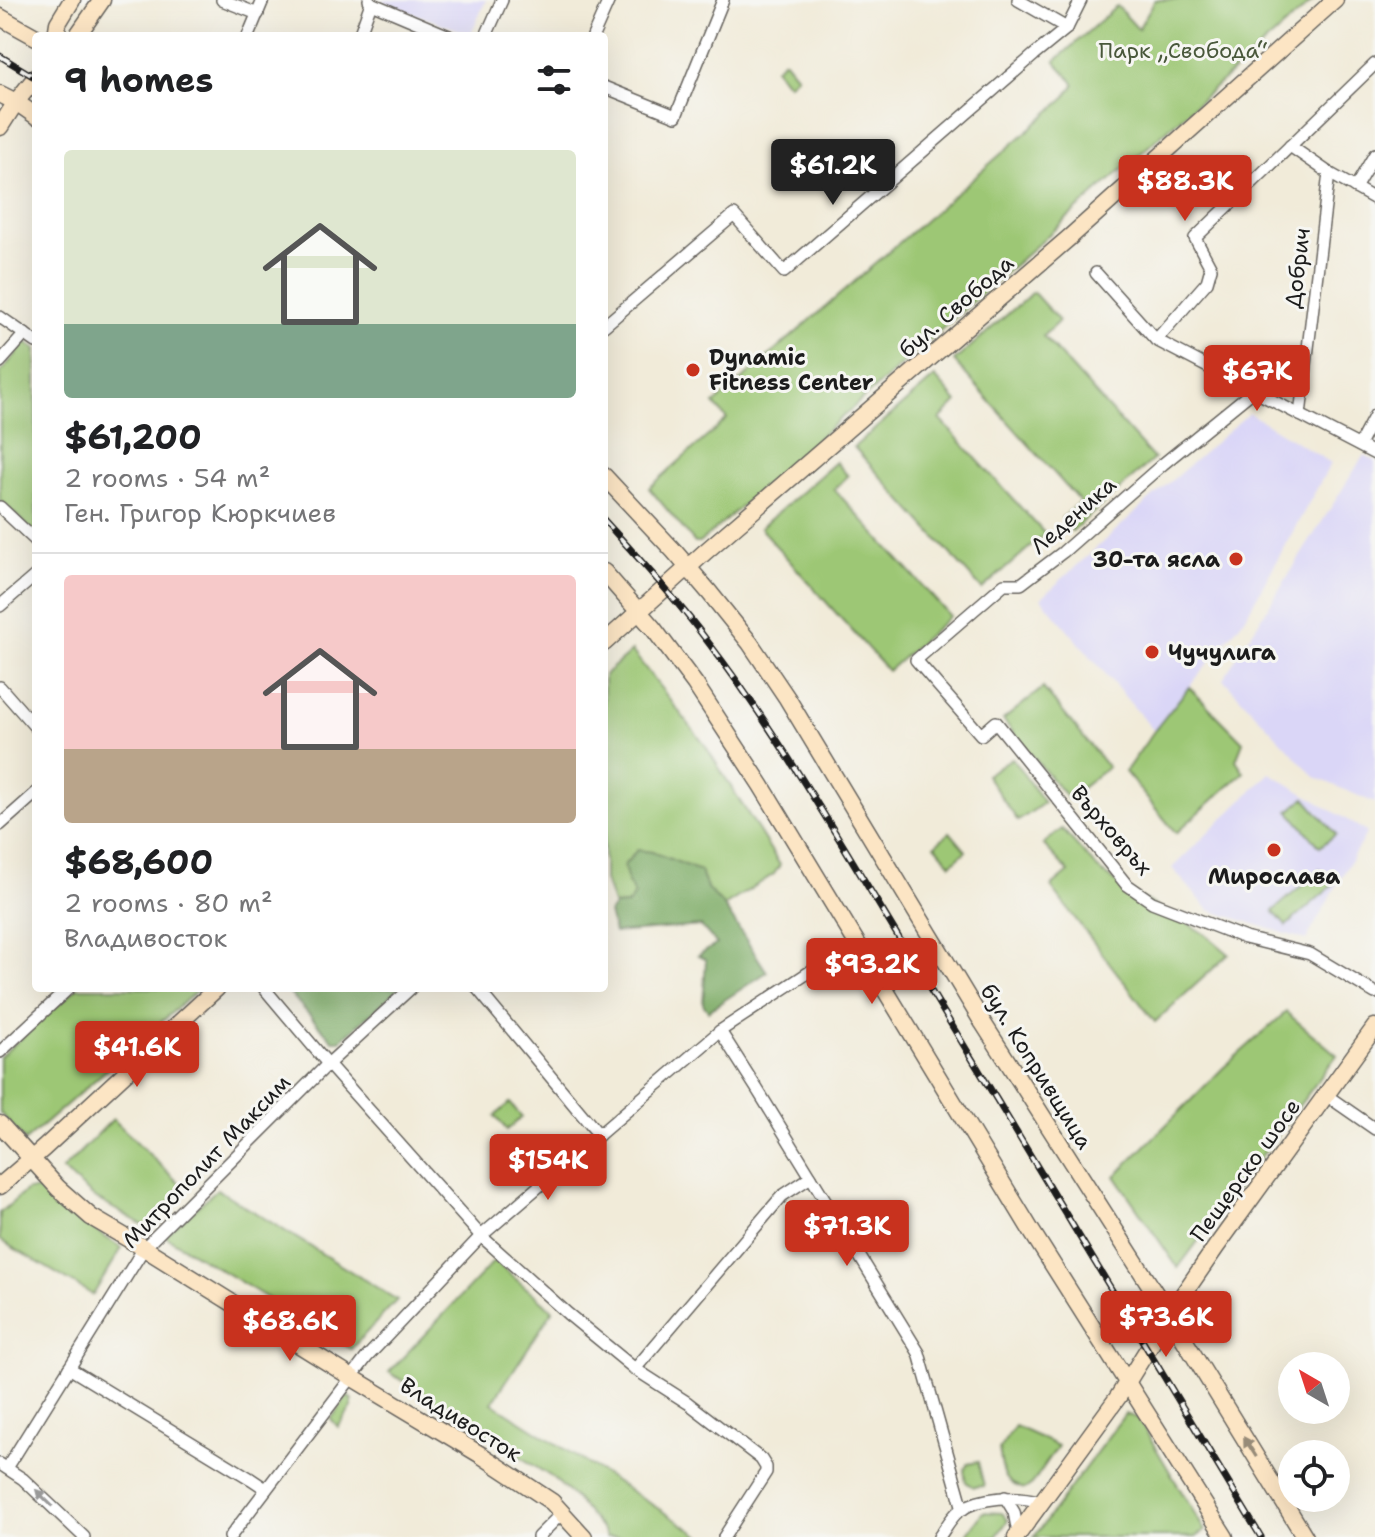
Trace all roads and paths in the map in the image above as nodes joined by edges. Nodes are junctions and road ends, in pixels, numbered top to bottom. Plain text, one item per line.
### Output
1 (72, 0) edge
2 (222, 0) edge
3 (263, 0) edge
4 (502, 0) edge
5 (609, 0) edge
6 (723, 0) edge
7 (1018, 0) edge
8 (1081, 0) edge
9 (1335, 0) edge
10 (370, 2) edge
11 (98, 6) edge
12 (258, 14) junction
13 (0, 17) edge
14 (1067, 28) junction
15 (57, 32) edge
16 (80, 32) edge
17 (94, 32) edge
18 (250, 32) edge
19 (360, 32) edge
20 (440, 32) edge
21 (488, 32) edge
22 (595, 32) edge
23 (32, 35) edge
24 (1375, 64) edge
25 (32, 82) edge
26 (608, 89) edge
27 (0, 94) edge
28 (16, 102) junction
29 (32, 113) edge
30 (0, 127) edge
31 (1290, 146) junction
32 (1375, 154) edge
33 (1329, 173) junction
34 (1355, 188) junction
35 (1375, 199) edge
36 (1096, 273) dead end
37 (0, 317) edge
38 (608, 323) edge
39 (25, 334) junction
40 (32, 339) edge
41 (1156, 340) junction
42 (0, 362) edge
43 (1253, 391) junction
44 (1300, 415) junction
45 (1375, 415) edge
46 (1359, 445) junction
47 (1375, 454) edge
48 (608, 480) edge
49 (0, 507) edge
50 (32, 537) edge
51 (688, 567) junction
52 (608, 577) edge
53 (32, 578) edge
54 (0, 606) edge
55 (639, 612) junction
56 (608, 639) edge
57 (916, 660) joint
58 (0, 687) edge
59 (32, 723) edge
60 (32, 797) edge
61 (0, 825) edge
62 (857, 944) junction
63 (65, 992) edge
64 (213, 992) edge
65 (267, 992) edge
66 (407, 992) edge
67 (480, 992) edge
68 (1375, 993) edge
69 (1375, 1027) edge
70 (720, 1031) junction
71 (0, 1052) edge
72 (328, 1064) junction
73 (1326, 1095) junction
74 (0, 1124) edge
75 (1375, 1129) edge
76 (599, 1135) junction
77 (31, 1160) junction
78 (811, 1177) junction
79 (0, 1186) edge
80 (481, 1236) junction
81 (144, 1248) junction
82 (1169, 1315) junction
83 (69, 1368) junction
84 (635, 1369) junction
85 (351, 1377) junction
86 (1128, 1382) junction
87 (3, 1466) edge
88 (266, 1489) junction
89 (1005, 1497) junction
90 (1041, 1502) junction
91 (963, 1509) junction
92 (562, 1513) junction
93 (1017, 1535) edge
94 (84, 1537) edge
95 (230, 1537) edge
96 (538, 1537) edge
97 (584, 1537) edge
98 (724, 1537) edge
99 (939, 1537) edge
100 (1225, 1537) edge
101 (1305, 1537) edge

1 - 15 main road
2 - 12 street
3 - 12 street
4 - 21 street
5 - 22 street
6 - 26 street
7 - 14 street
8 - 14 street
9 - 51 main road, бул. Свобода
10 - 19 street
10 - 20 street
11 - 16 main road
11 - 17 main road
12 - 18 street
13 - 23 main road
14 - 38 street
24 - 31 street
25 - 28 main road
27 - 28 main road
28 - 29 main road
28 - 30 main road
31 - 33 street
31 - 41 street
32 - 34 street
33 - 34 street
33 - 44 street, Добрич
34 - 35 street
36 - 41 street
37 - 39 street
39 - 40 street
39 - 42 street
41 - 43 street
43 - 44 street
43 - 57 street, Леденика
44 - 46 street
45 - 46 street
46 - 47 street
48 - 51 main road, бул. Копривщица
49 - 50 street
51 - 55 main road, бул. Свобода
51 - 82 main road, бул. Копривщица
52 - 55 main road
53 - 54 street
55 - 56 main road, бул. Свобода
55 - 62 main road
57 - 68 street, Върховръх
58 - 59 street
60 - 61 street
62 - 70 street
62 - 86 main road
63 - 71 street
64 - 77 main road
65 - 72 street
66 - 72 street, Митрополит Максим
67 - 76 street
69 - 73 main road, Пещерско шосе
70 - 76 street
70 - 78 street
72 - 80 street
72 - 81 street, Митрополит Максим
73 - 75 street
73 - 82 main road, Пещерско шосе
74 - 77 main road, Владивосток
76 - 80 street
77 - 79 main road
77 - 81 main road, Владивосток
78 - 84 street
78 - 91 street
80 - 84 street
80 - 85 street
81 - 83 street, Митрополит Максим
81 - 85 main road, Владивосток
82 - 86 main road, Пещерско шосе
101 -> 82 main road, бул. Копривщица
83 - 87 street, Митрополит Максим
83 - 88 street
84 - 98 street
85 - 88 street
85 - 92 main road, Владивосток
86 - 90 main road, Пещерско шосе
86 - 100 main road
94 -> 87 street
88 - 95 street
89 - 90 street
89 - 91 street
89 - 93 street
90 - 93 main road, Пещерско шосе
91 - 99 street
92 - 96 street
92 - 97 main road, Владивосток

